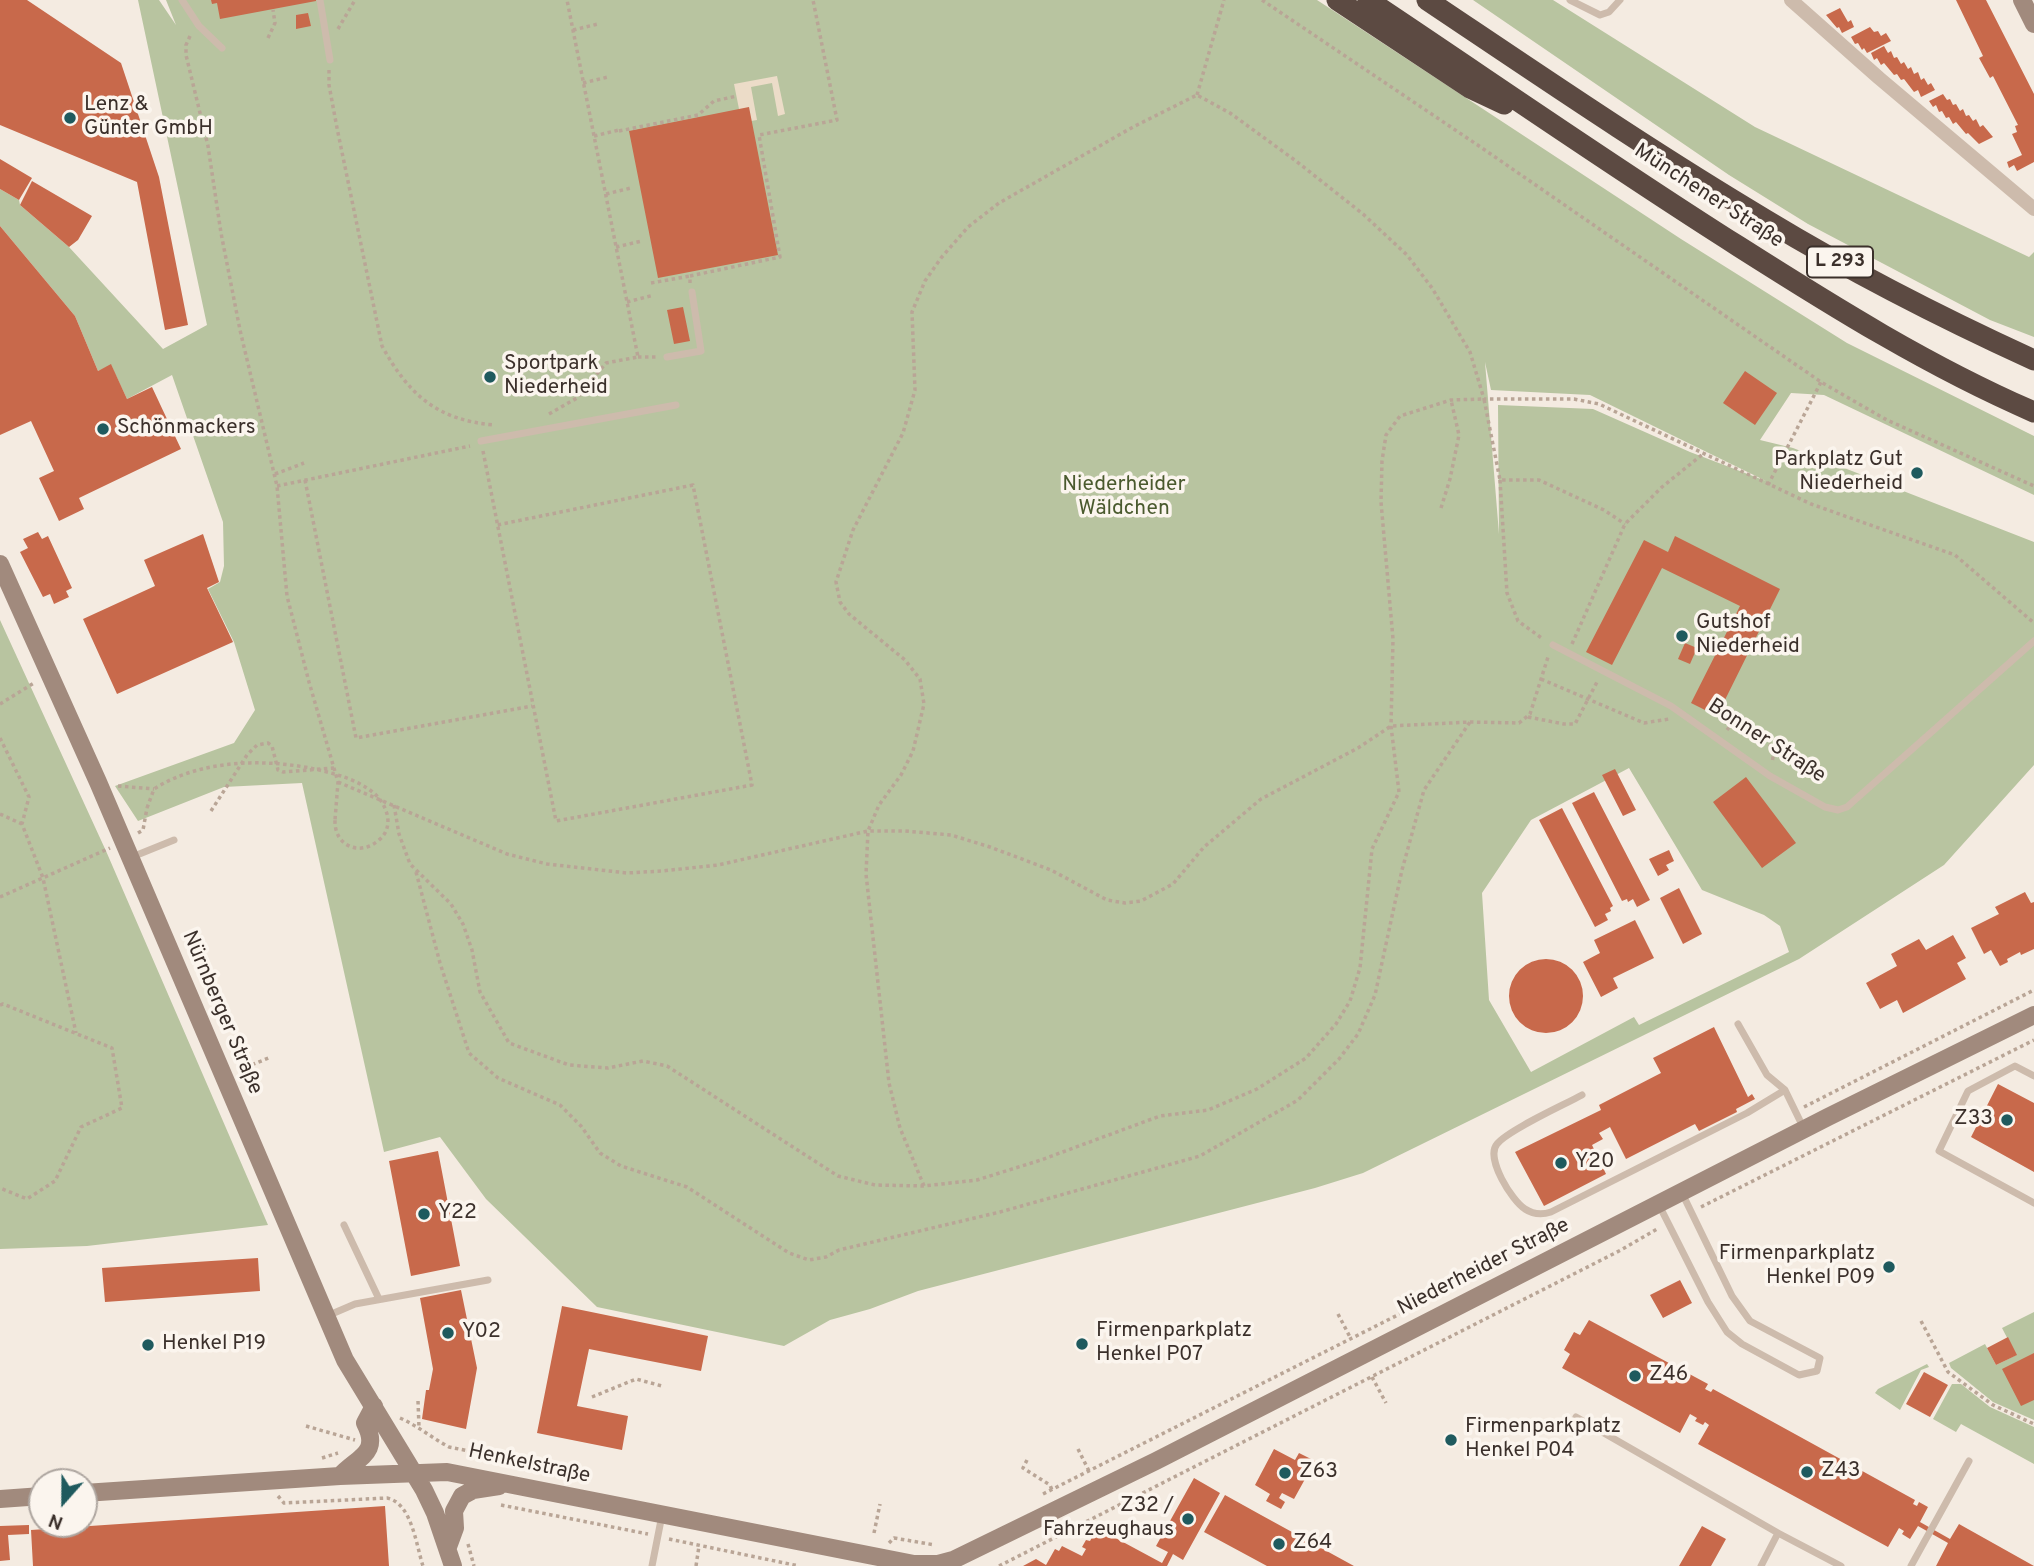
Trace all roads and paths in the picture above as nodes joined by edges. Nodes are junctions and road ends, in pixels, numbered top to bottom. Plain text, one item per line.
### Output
1 (182, 0) edge
2 (320, 0) edge
3 (355, 0) edge
4 (567, 0) edge
5 (813, 0) edge
6 (1224, 0) edge
7 (1262, 0) edge
8 (1337, 0) edge
9 (1368, 0) edge
10 (1427, 0) edge
11 (1570, 0) edge
12 (1620, 0) edge
13 (1791, 0) edge
14 (2022, 0) edge
15 (273, 10) dead end
16 (598, 24) dead end
17 (2034, 24) edge
18 (199, 26) junction
19 (573, 30) junction
20 (268, 38) dead end
21 (222, 48) dead end
22 (330, 60) junction
23 (608, 77) dead end
24 (583, 83) junction
25 (1197, 94) junction
26 (737, 96) dead end
27 (1549, 121) junction
28 (594, 136) junction
29 (631, 188) dead end
30 (606, 194) junction
31 (2034, 209) edge
32 (642, 241) dead end
33 (616, 247) junction
34 (690, 276) junction
35 (651, 283) dead end
36 (692, 292) joint
37 (653, 295) dead end
38 (627, 302) junction
39 (638, 357) junction
40 (667, 357) joint
41 (2034, 360) edge
42 (1821, 382) junction
43 (1484, 399) junction
44 (1451, 400) junction
45 (676, 405) dead end
46 (2034, 412) edge
47 (541, 418) dead end
48 (499, 426) dead end
49 (481, 441) dead end
50 (1703, 454) junction
51 (304, 463) dead end
52 (275, 474) junction
53 (305, 480) junction
54 (1500, 480) junction
55 (1768, 485) junction
56 (277, 486) junction
57 (2034, 486) edge
58 (1441, 508) dead end
59 (1625, 524) junction
60 (497, 525) junction
61 (0, 564) edge
62 (2034, 623) edge
63 (2034, 641) edge
64 (1553, 645) junction
65 (1568, 652) junction
66 (1603, 671) junction
67 (1541, 679) junction
68 (30, 685) dead end
69 (1588, 699) junction
70 (0, 704) edge
71 (533, 706) junction
72 (1682, 714) junction
73 (1528, 717) junction
74 (1470, 722) junction
75 (1391, 726) junction
76 (0, 738) edge
77 (1720, 741) junction
78 (334, 768) junction
79 (1770, 776) junction
80 (98, 782) junction
81 (338, 782) junction
82 (155, 789) junction
83 (394, 805) junction
84 (211, 811) dead end
85 (0, 814) edge
86 (22, 824) junction
87 (868, 831) junction
88 (174, 840) dead end
89 (126, 850) junction
90 (416, 870) junction
91 (43, 878) junction
92 (0, 897) edge
93 (2034, 990) edge
94 (0, 1005) edge
95 (2034, 1015) edge
96 (1738, 1024) dead end
97 (76, 1033) junction
98 (2034, 1040) edge
99 (271, 1057) dead end
100 (224, 1076) junction
101 (2034, 1076) edge
102 (1785, 1090) junction
103 (1582, 1095) dead end
104 (1795, 1112) junction
105 (1804, 1130) junction
106 (924, 1186) junction
107 (0, 1188) edge
108 (1681, 1192) junction
109 (2034, 1203) edge
110 (1658, 1204) junction
111 (1691, 1211) junction
112 (1668, 1222) junction
113 (344, 1225) dead end
114 (1616, 1242) dead end
115 (1621, 1250) junction
116 (1486, 1270) dead end
117 (488, 1280) dead end
118 (379, 1298) junction
119 (1338, 1314) dead end
120 (327, 1316) junction
121 (1921, 1321) dead end
122 (1351, 1339) junction
123 (1372, 1377) junction
124 (662, 1386) dead end
125 (592, 1397) dead end
126 (418, 1401) dead end
127 (1386, 1403) dead end
128 (374, 1406) junction
129 (1576, 1417) dead end
130 (2034, 1424) edge
131 (306, 1426) dead end
132 (347, 1447) dead end
133 (449, 1447) junction
134 (484, 1448) dead end
135 (1078, 1449) dead end
136 (340, 1452) dead end
137 (448, 1454) dead end
138 (483, 1454) junction
139 (313, 1459) dead end
140 (468, 1459) dead end
141 (1027, 1460) dead end
142 (1969, 1461) dead end
143 (1089, 1471) junction
144 (414, 1472) junction
145 (585, 1475) dead end
146 (340, 1476) junction
147 (505, 1483) junction
148 (1052, 1490) junction
149 (98, 1492) edge
150 (386, 1492) dead end
151 (1040, 1496) dead end
152 (28, 1497) edge
153 (0, 1499) edge
154 (387, 1499) junction
155 (284, 1503) dead end
156 (495, 1504) dead end
157 (880, 1504) dead end
158 (662, 1516) junction
159 (638, 1531) dead end
160 (874, 1533) dead end
161 (1778, 1533) junction
162 (894, 1538) dead end
163 (707, 1540) dead end
164 (448, 1547) junction
165 (706, 1548) junction
166 (752, 1549) dead end
167 (751, 1557) junction
168 (950, 1557) edge
169 (866, 1560) edge
170 (423, 1566) edge
171 (453, 1566) edge
172 (652, 1566) edge
173 (696, 1566) edge
174 (799, 1566) edge
175 (999, 1566) edge
176 (1761, 1566) edge
177 (1841, 1566) edge
178 (1911, 1566) edge

1 - 18 lane
2 - 22 lane
3 - 22 path
4 - 19 path
5 - 34 path
6 - 25 path
7 - 42 path
8 - 27 highway
9 - 27 highway, Münchener Straße / L 293
10 - 41 highway, Münchener Straße / L 293
11 - 12 lane
13 - 31 street
14 - 17 street
15 - 20 path
16 - 19 path
18 - 21 lane
18 - 52 path
19 - 24 path
22 - 48 path
23 - 24 path
24 - 28 path
25 - 43 path
25 - 87 path
26 - 28 path
27 - 46 highway, Münchener Straße / L 293
28 - 30 path
29 - 30 path
30 - 33 path
32 - 33 path
33 - 38 path
34 - 35 path
34 - 36 path
36 - 40 lane
37 - 38 path
38 - 39 path
39 - 40 path
39 - 47 path
42 - 55 path
42 - 57 path
43 - 44 path
43 - 50 path
43 - 54 path
44 - 58 path
44 - 75 path
45 - 49 lane
50 - 55 path
50 - 59 path
51 - 52 path
52 - 56 path
53 - 56 path
53 - 60 path
53 - 71 path
54 - 59 path
54 - 64 path
55 - 62 path
56 - 78 path
59 - 65 path
60 - 71 path
60 - 71 path
61 - 80 street, Nürnberger Straße
63 - 79 lane, Bonner Straße
64 - 65 lane, Bonner Straße
64 - 67 path
65 - 66 lane, Bonner Straße
66 - 69 path
66 - 72 lane, Bonner Straße
67 - 69 path
67 - 73 path
68 - 70 path
69 - 72 path
69 - 73 path
72 - 77 lane, Bonner Straße
73 - 74 path
74 - 75 path
74 - 90 path
75 - 87 path
75 - 106 path
76 - 86 path
77 - 79 lane, Bonner Straße
77 - 79 path
78 - 81 path
78 - 84 path
80 - 82 path
80 - 89 street, Nürnberger Straße
81 - 82 path, bridge
81 - 83 path
82 - 89 path, bridge
83 - 87 path
83 - 90 path
85 - 86 path
86 - 91 path
87 - 106 path
88 - 89 lane
89 - 91 path
89 - 100 street, Nürnberger Straße
90 - 106 path
91 - 92 path
91 - 97 path
93 - 104 path
94 - 97 path
95 - 105 street, Niederheider Straße
96 - 102 lane
97 - 107 path
98 - 111 path
99 - 100 path
100 - 120 street, Nürnberger Straße
101 - 109 lane
102 - 103 lane
102 - 104 lane
104 - 105 lane
105 - 108 street, Niederheider Straße
108 - 110 street, Niederheider Straße
108 - 111 lane
110 - 112 lane
110 - 168 street, Niederheider Straße
111 - 112 lane
112 - 115 path
113 - 118 lane
114 - 115 path
115 - 123 path
116 - 122 path
117 - 118 lane
118 - 120 lane
119 - 122 path
120 - 128 street, Nürnberger Straße
121 - 130 path
122 - 143 path
123 - 127 path
123 - 175 path
124 - 125 path
126 - 133 path
128 - 144 street, Nürnberger Straße
128 - 146 street
129 - 161 lane
131 - 132 path
133 - 137 path
133 - 138 path
134 - 138 path
135 - 143 path
136 - 139 path
138 - 140 path
138 - 145 path
141 - 148 path
142 - 178 lane
143 - 148 path
144 - 146 street, Henkelstraße
144 - 147 street, Henkelstraße
144 - 164 street, Nürnberger Straße
146 - 149 street, Henkelstraße
147 - 158 street, Henkelstraße
147 - 164 street
148 - 151 path
150 - 154 path
152 - 153 street
154 - 155 path
154 - 170 path
156 - 159 path
157 - 160 path
158 - 169 street, Henkelstraße
158 - 172 lane
161 - 176 lane
161 - 177 lane
162 - 168 path
163 - 165 path
164 - 171 street, Nürnberger Straße
165 - 167 path
165 - 173 path
166 - 167 path
167 - 174 path
168 - 169 street, Henkelstraße

